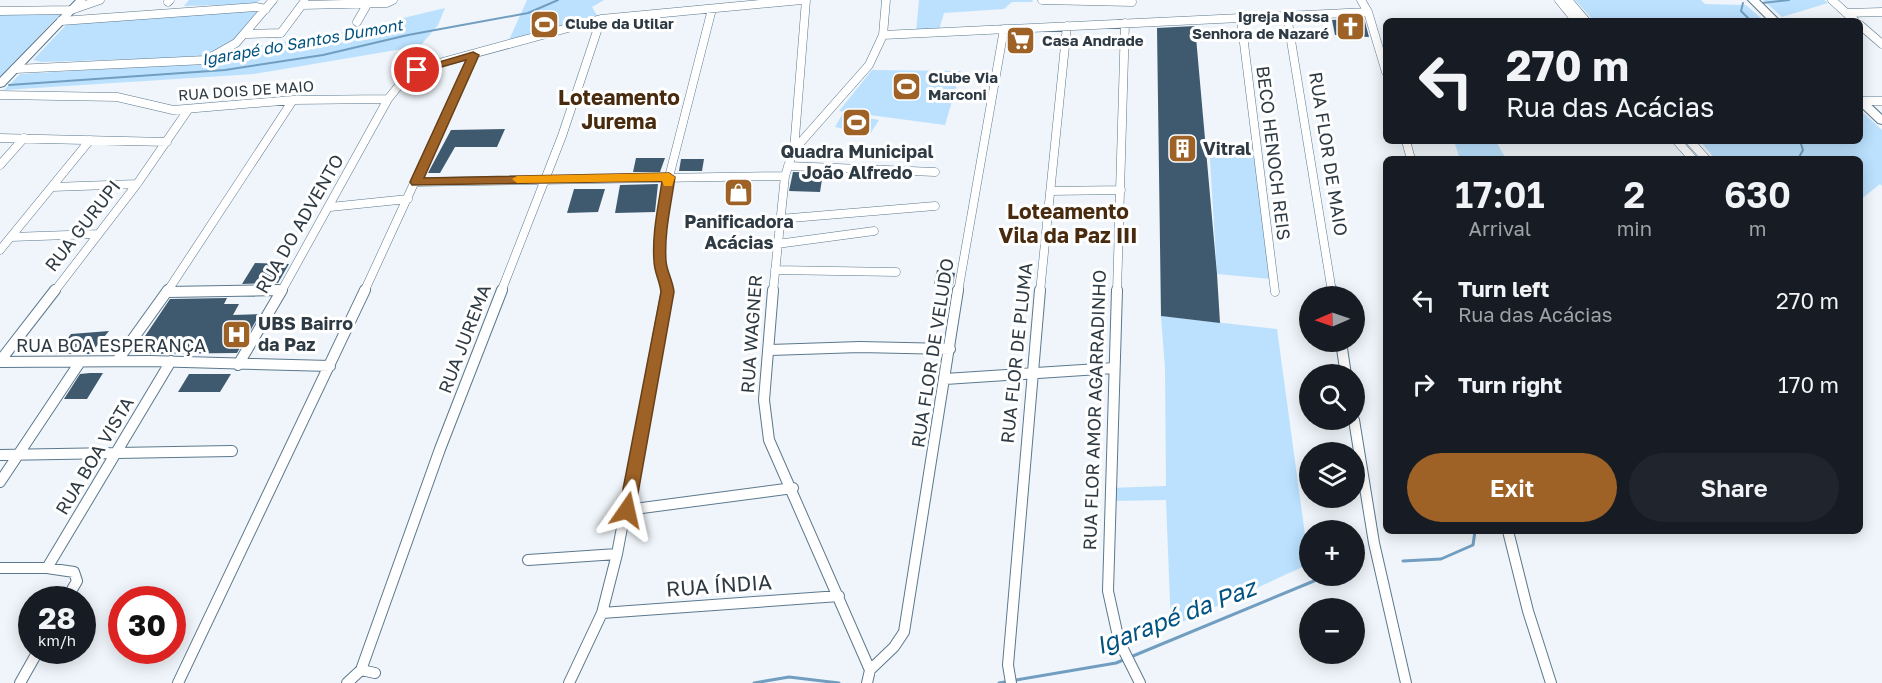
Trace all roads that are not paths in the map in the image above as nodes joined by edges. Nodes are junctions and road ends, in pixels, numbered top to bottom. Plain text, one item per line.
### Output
1 (81, 0) edge
2 (272, 0) edge
3 (393, 0) edge
4 (804, 0) edge
5 (886, 0) edge
6 (1042, 0) edge
7 (1361, 0) edge
8 (1559, 0) edge
9 (1568, 0) edge
10 (1832, 0) edge
11 (1841, 0) edge
12 (97, 1) edge
13 (1098, 1) edge
14 (1132, 2) dead end
15 (304, 3) edge
16 (368, 3) junction
17 (1756, 3) edge
18 (256, 7) junction
19 (266, 9) junction
20 (712, 9) junction
21 (71, 10) junction
22 (0, 11) edge
23 (1368, 12) junction
24 (1882, 12) edge
25 (1846, 13) junction
26 (1287, 16) junction
27 (1574, 18) edge
28 (1583, 18) edge
29 (1772, 18) edge
30 (1852, 18) edge
31 (83, 19) junction
32 (1241, 19) junction
33 (601, 20) junction
34 (61, 21) junction
35 (357, 22) dead end
36 (1125, 23) junction
37 (1067, 26) junction
38 (1863, 28) edge
39 (1004, 29) junction
40 (246, 34) junction
41 (883, 35) junction
42 (1882, 44) edge
43 (473, 55) junction
44 (1383, 62) edge
45 (12, 72) junction
46 (0, 84) edge
47 (0, 95) edge
48 (388, 99) junction
49 (293, 100) junction
50 (1882, 100) edge
51 (1863, 101) edge
52 (1863, 104) edge
53 (188, 110) junction
54 (1882, 121) edge
55 (0, 138) edge
56 (24, 138) junction
57 (90, 140) junction
58 (167, 142) junction
59 (1680, 144) edge
60 (1693, 144) edge
61 (794, 151) junction
62 (1690, 156) edge
63 (1703, 156) edge
64 (0, 165) edge
65 (788, 166) junction
66 (935, 172) dead end
67 (785, 176) junction
68 (669, 177) junction
69 (546, 178) junction
70 (416, 182) junction
71 (137, 184) junction
72 (52, 187) junction
73 (1121, 190) junction
74 (1051, 191) junction
75 (408, 199) junction
76 (935, 206) dead end
77 (330, 207) junction
78 (778, 219) junction
79 (874, 231) dead end
80 (97, 234) junction
81 (11, 237) junction
82 (777, 244) junction
83 (0, 250) edge
84 (775, 270) junction
85 (896, 272) dead end
86 (1331, 286) edge
87 (282, 290) junction
88 (167, 292) junction
89 (1275, 292) dead end
90 (950, 349) junction
91 (770, 350) junction
92 (0, 361) edge
93 (117, 361) junction
94 (171, 361) junction
95 (80, 363) junction
96 (238, 365) junction
97 (330, 366) junction
98 (1114, 368) junction
99 (1032, 373) junction
100 (945, 379) junction
101 (1356, 430) edge
102 (232, 451) dead end
103 (115, 454) junction
104 (0, 455) edge
105 (18, 455) junction
106 (0, 482) edge
107 (793, 488) junction
108 (627, 510) junction
109 (1509, 534) edge
110 (617, 554) junction
111 (528, 560) dead end
112 (0, 568) edge
113 (47, 568) junction
114 (74, 586) edge
115 (839, 596) junction
116 (602, 613) junction
117 (31, 664) edge
118 (361, 670) junction
119 (375, 673) dead end
120 (868, 677) edge
121 (20, 683) edge
122 (178, 683) edge
123 (347, 683) edge
124 (570, 683) edge
125 (1011, 683) edge
126 (1140, 683) edge
127 (1406, 683) edge
128 (1551, 683) edge

1 - 21 street
2 - 18 street
2 - 19 street
3 - 16 street
4 - 20 street, RUA DO ADVENTO
4 - 61 street
5 - 41 street, RUA WAGNER
6 - 13 street
7 - 23 street
8 - 27 street
9 - 28 street
10 - 11 street
10 - 25 street
12 - 21 street
12 - 31 street
13 - 14 street
15 - 16 street
15 - 40 street
16 - 35 street
17 - 29 street
18 - 19 street
18 - 31 street
19 - 40 street
20 - 33 street, RUA DO ADVENTO
20 - 68 street
21 - 22 street
21 - 34 street
23 - 26 street
23 - 44 street
24 - 25 street
25 - 30 street
26 - 32 street
26 - 86 street, RUA FLOR DE MAIO
31 - 34 street
32 - 36 street
32 - 89 street, BECO HENOCH REIS
33 - 43 street, RUA DO ADVENTO
33 - 69 street, RUA JUREMA
34 - 45 street
36 - 37 street
36 - 73 street, RUA FLOR AMOR AGARRADINHO
37 - 39 street
37 - 74 street, RUA FLOR DE PLUMA
38 - 42 street
39 - 41 street
39 - 90 street, RUA FLOR DE VELUDO
40 - 45 street
41 - 61 street, RUA WAGNER
43 - 48 street, RUA DO ADVENTO
43 - 70 street
45 - 46 street
47 - 53 street, RUA DOIS DE MAIO
48 - 49 street, RUA DOIS DE MAIO
48 - 77 street, RUA DO ADVENTO
49 - 53 street, RUA DOIS DE MAIO
49 - 88 street
50 - 51 street
52 - 54 street
53 - 58 street, RUA GURUPI
55 - 56 street
56 - 57 street
56 - 64 street
57 - 58 street
57 - 72 street
58 - 71 street, RUA GURUPI
59 - 62 street
60 - 63 street
61 - 65 street, RUA WAGNER
65 - 66 street
65 - 67 street, RUA WAGNER
67 - 68 street
67 - 78 street, RUA WAGNER
68 - 69 street
68 - 108 street
69 - 70 street
69 - 118 street, RUA JUREMA
70 - 75 street
71 - 72 street
71 - 80 street, RUA GURUPI
72 - 81 street
73 - 74 street
73 - 98 street, RUA FLOR AMOR AGARRADINHO
74 - 99 street, RUA FLOR DE PLUMA
75 - 77 street
75 - 97 street
76 - 78 street
77 - 87 street, RUA DO ADVENTO
78 - 82 street, RUA WAGNER
79 - 82 street
80 - 81 street
80 - 92 street, RUA GURUPI
81 - 83 street
82 - 84 street, RUA WAGNER
84 - 85 street
84 - 91 street, RUA WAGNER
87 - 88 street
87 - 96 street, RUA DO ADVENTO
88 - 93 street
90 - 91 street
90 - 100 street, RUA FLOR DE VELUDO
91 - 107 street, RUA WAGNER
92 - 95 street, RUA BOA ESPERANÇA
93 - 94 street, RUA BOA ESPERANÇA
93 - 95 street, RUA BOA ESPERANÇA
94 - 96 street, RUA BOA ESPERANÇA
94 - 103 street, RUA BOA VISTA
95 - 105 street
96 - 97 street, RUA BOA ESPERANÇA
97 - 122 street
98 - 99 street
98 - 126 street, RUA FLOR AMOR AGARRADINHO
99 - 100 street
99 - 125 street, RUA FLOR DE PLUMA
100 - 120 street, RUA FLOR DE VELUDO
101 - 127 street
102 - 103 street
103 - 105 street
103 - 113 street, RUA BOA VISTA
104 - 105 street
105 - 106 street
107 - 108 street
107 - 115 street, RUA WAGNER
108 - 110 street
109 - 128 street
110 - 111 street
110 - 116 street
112 - 113 street
113 - 114 street
115 - 116 street, RUA ÍNDIA
115 - 120 street, RUA WAGNER
116 - 124 street
117 - 121 street
118 - 119 street
118 - 123 street

